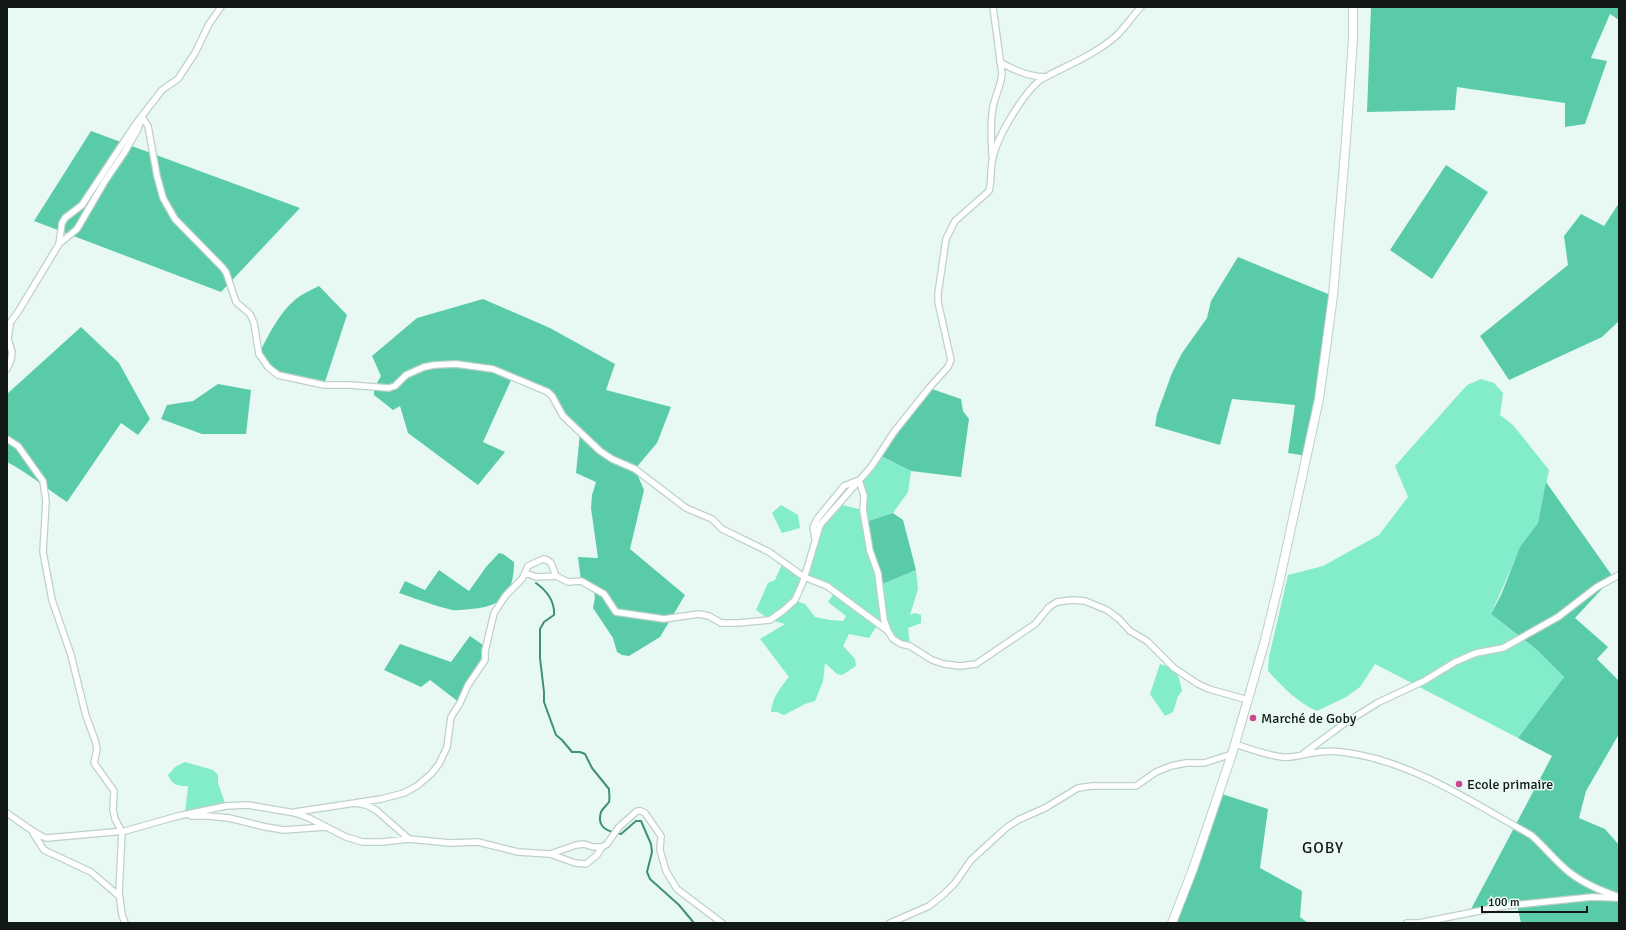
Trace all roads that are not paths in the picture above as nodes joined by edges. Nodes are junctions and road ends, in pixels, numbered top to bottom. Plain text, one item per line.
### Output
1 (221, 7) edge
2 (993, 7) edge
3 (1141, 7) edge
4 (1353, 7) edge
5 (1000, 62) junction
6 (1045, 77) junction
7 (142, 117) junction
8 (992, 158) junction
9 (59, 244) junction
10 (8, 325) edge
11 (7, 369) edge
12 (7, 439) edge
13 (859, 480) junction
14 (526, 573) junction
15 (1619, 575) edge
16 (556, 576) junction
17 (804, 577) junction
18 (888, 631) junction
19 (1248, 700) junction
20 (1235, 744) junction
21 (1232, 754) junction
22 (1299, 756) junction
23 (355, 803) junction
24 (295, 812) junction
25 (7, 813) edge
26 (178, 816) junction
27 (326, 827) junction
28 (30, 828) junction
29 (122, 832) junction
30 (409, 839) junction
31 (602, 847) junction
32 (550, 854) junction
33 (120, 896) junction
34 (1619, 898) edge
35 (125, 923) edge
36 (722, 923) edge
37 (890, 923) edge
38 (1172, 923) edge
39 (1407, 923) edge

1 - 7 street
2 - 5 street
3 - 6 street
4 - 19 main road
5 - 6 street
5 - 8 street
6 - 8 street
7 - 9 street
7 - 9 street
7 - 17 street
8 - 13 street
9 - 10 street
10 - 11 street
12 - 29 street
13 - 17 street
13 - 18 street
14 - 16 street
14 - 16 street
14 - 23 street
15 - 22 street
16 - 17 street
17 - 18 street
18 - 19 street
19 - 20 main road
20 - 21 main road
20 - 22 street
21 - 37 street
21 - 38 main road
22 - 34 street
23 - 24 street
23 - 30 street
24 - 26 street
24 - 27 street
25 - 28 street
26 - 27 street
26 - 29 street
27 - 30 street
28 - 29 street
28 - 33 street
29 - 33 street
30 - 32 street
31 - 32 street
31 - 32 street
31 - 36 street
33 - 35 street
34 - 39 street

